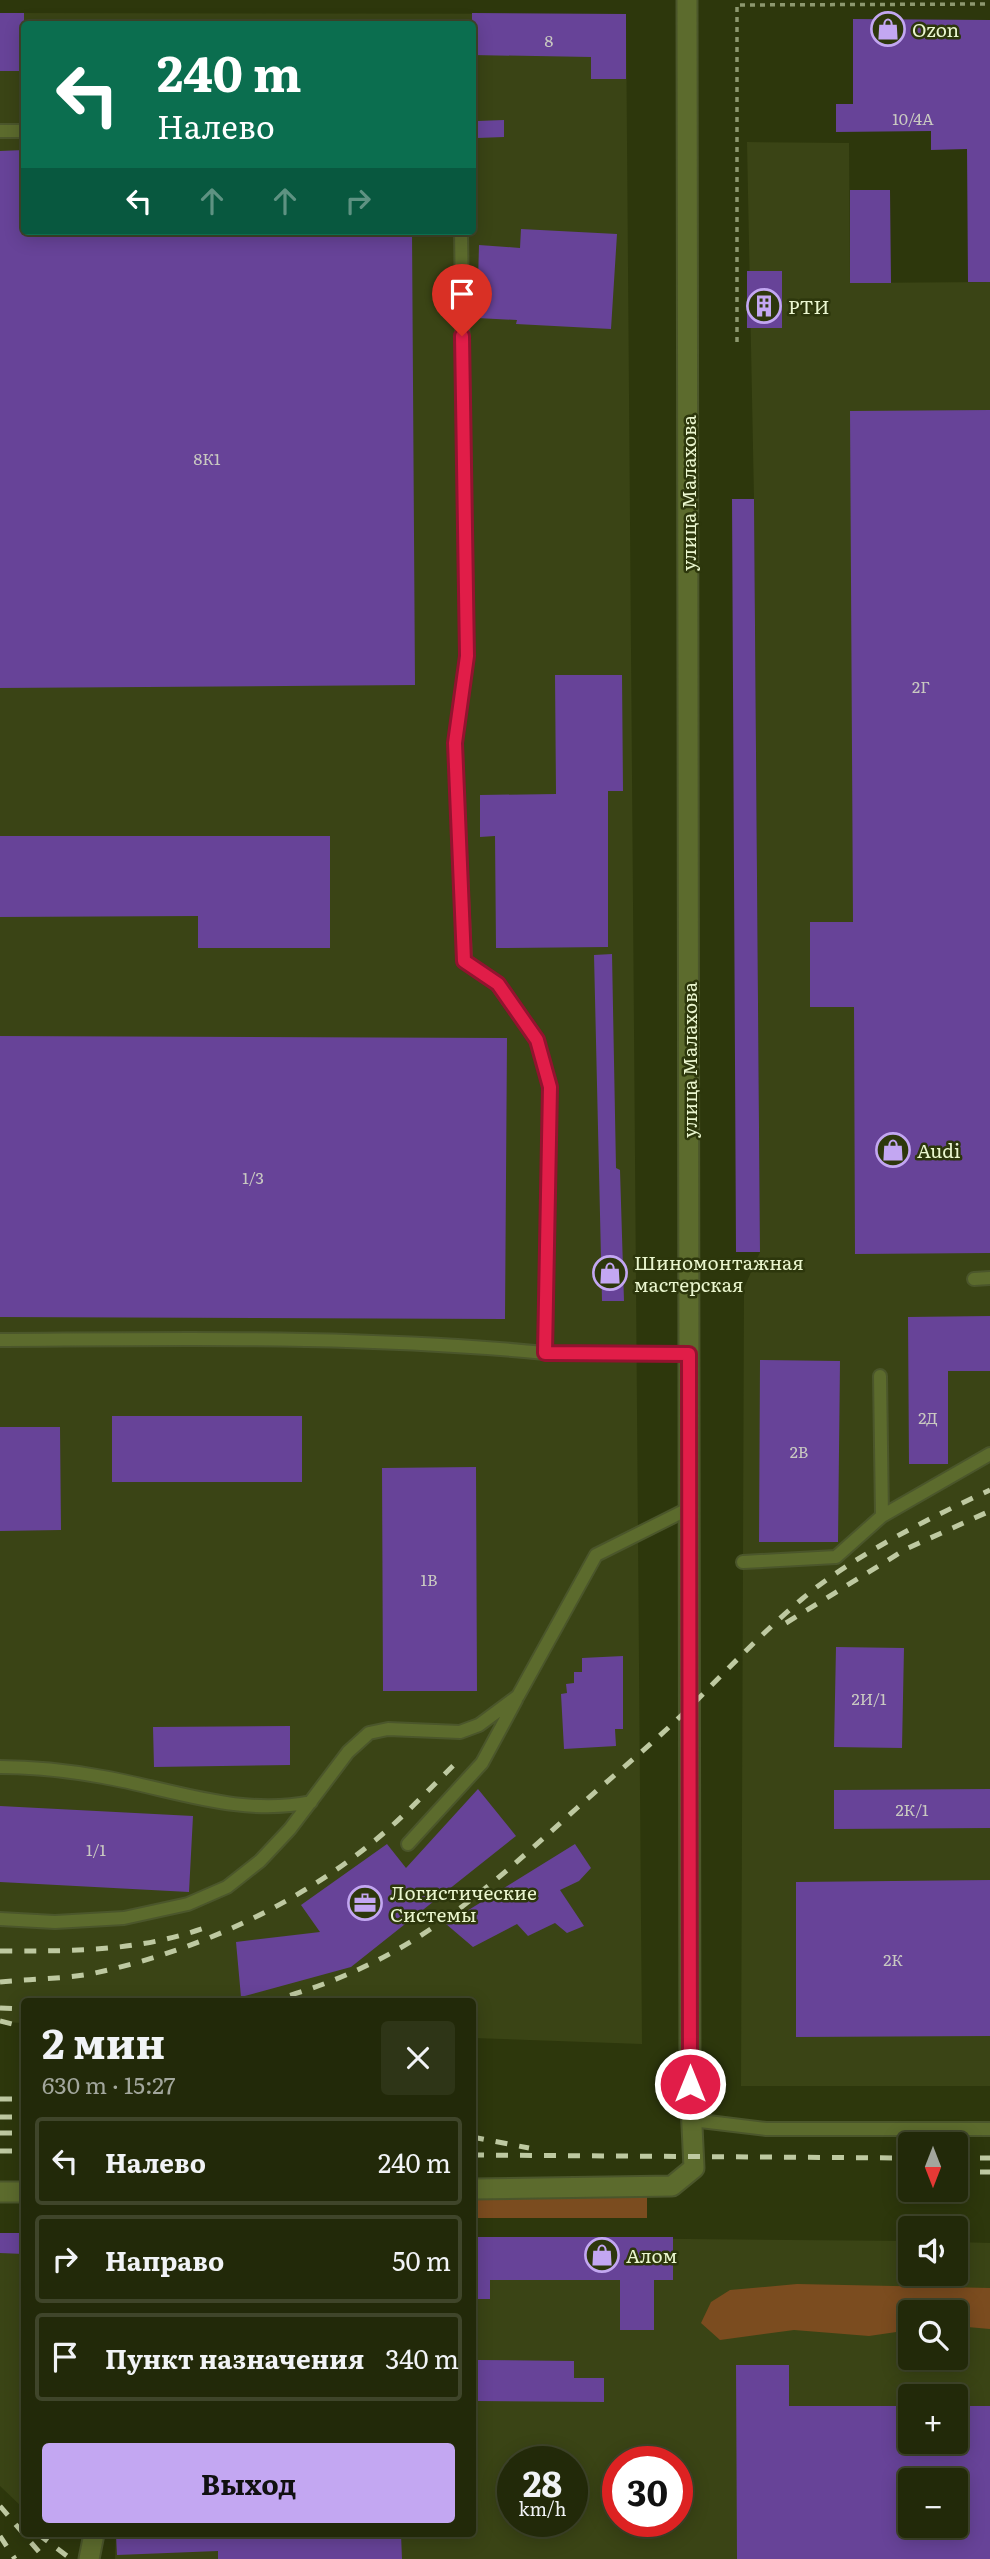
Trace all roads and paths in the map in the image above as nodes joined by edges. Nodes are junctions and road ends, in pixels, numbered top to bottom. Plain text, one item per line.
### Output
1 (687, 0) edge
2 (836, 1) edge
3 (990, 4) edge
4 (0, 131) edge
5 (21, 131) edge
6 (461, 235) edge
7 (737, 342) dead end
8 (990, 1278) edge
9 (974, 1279) dead end
10 (0, 1340) edge
11 (545, 1353) junction
12 (689, 1354) junction
13 (880, 1376) dead end
14 (990, 1454) edge
15 (690, 1508) junction
16 (882, 1516) junction
17 (743, 1562) dead end
18 (518, 1696) junction
19 (0, 1767) edge
20 (311, 1802) junction
21 (408, 1844) dead end
22 (0, 1919) edge
23 (692, 2120) junction
24 (990, 2129) edge
25 (476, 2189) edge
26 (0, 2192) edge
27 (21, 2192) edge
28 (93, 2537) edge
29 (89, 2559) edge

1 - 12 street, улица Малахова
2 - 3 path
2 - 7 path
4 - 5 lane
6 - 11 lane
8 - 9 lane
10 - 11 lane
11 - 12 lane
12 - 15 street, улица Малахова
13 - 16 lane
14 - 16 lane
15 - 18 lane
15 - 23 street, улица Малахова
16 - 17 lane
18 - 20 lane
18 - 21 lane
19 - 20 lane
20 - 22 lane
23 - 24 lane
23 - 25 street, улица Малахова
26 - 27 street
28 - 29 street

